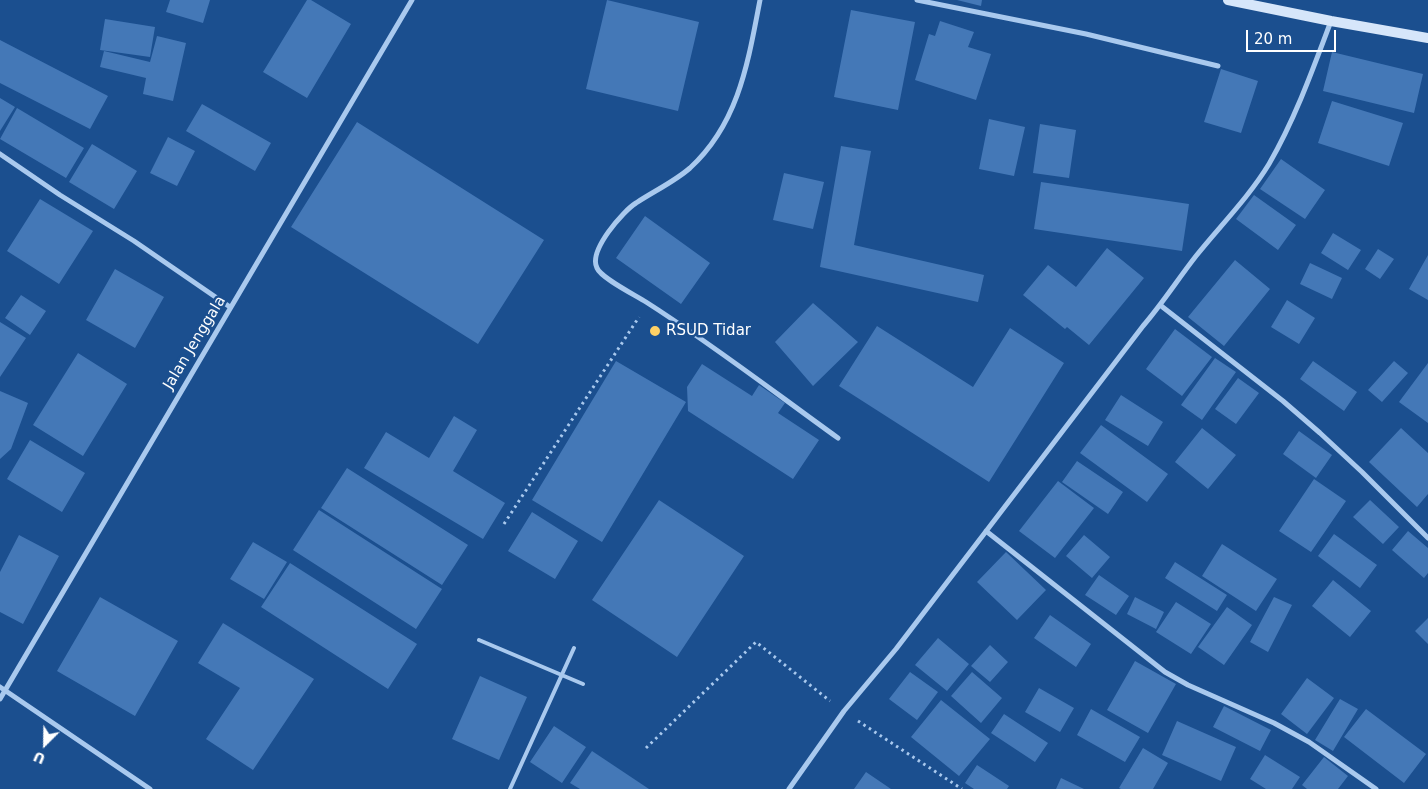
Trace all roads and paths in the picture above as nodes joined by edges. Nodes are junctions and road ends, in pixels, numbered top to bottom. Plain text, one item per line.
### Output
1 (412, 0) edge
2 (760, 0) edge
3 (917, 0) edge
4 (1228, 0) edge
5 (1331, 21) junction
6 (1428, 38) edge
7 (1218, 66) dead end
8 (0, 154) edge
9 (648, 303) junction
10 (1160, 305) junction
11 (230, 307) junction
12 (838, 438) dead end
13 (504, 524) dead end
14 (986, 531) junction
15 (1428, 538) edge
16 (479, 640) dead end
17 (574, 648) dead end
18 (564, 675) junction
19 (583, 684) dead end
20 (2, 689) edge
21 (0, 699) edge
22 (844, 712) junction
23 (646, 748) dead end
24 (150, 789) edge
25 (510, 789) edge
26 (789, 789) edge
27 (962, 789) edge
28 (1376, 789) edge

1 - 11 street, Jalan Jenggala
2 - 9 street
3 - 7 street
4 - 5 main road
5 - 6 main road
5 - 10 street
8 - 11 street
9 - 12 street
9 - 13 path
10 - 14 street
10 - 15 street
11 - 20 street, Jalan Jenggala
14 - 22 street
14 - 28 street
16 - 18 lane
17 - 18 lane
18 - 19 lane
18 - 25 lane
20 - 21 street, Jalan Jenggala
20 - 24 street
22 - 23 path
22 - 26 street
22 - 27 path

